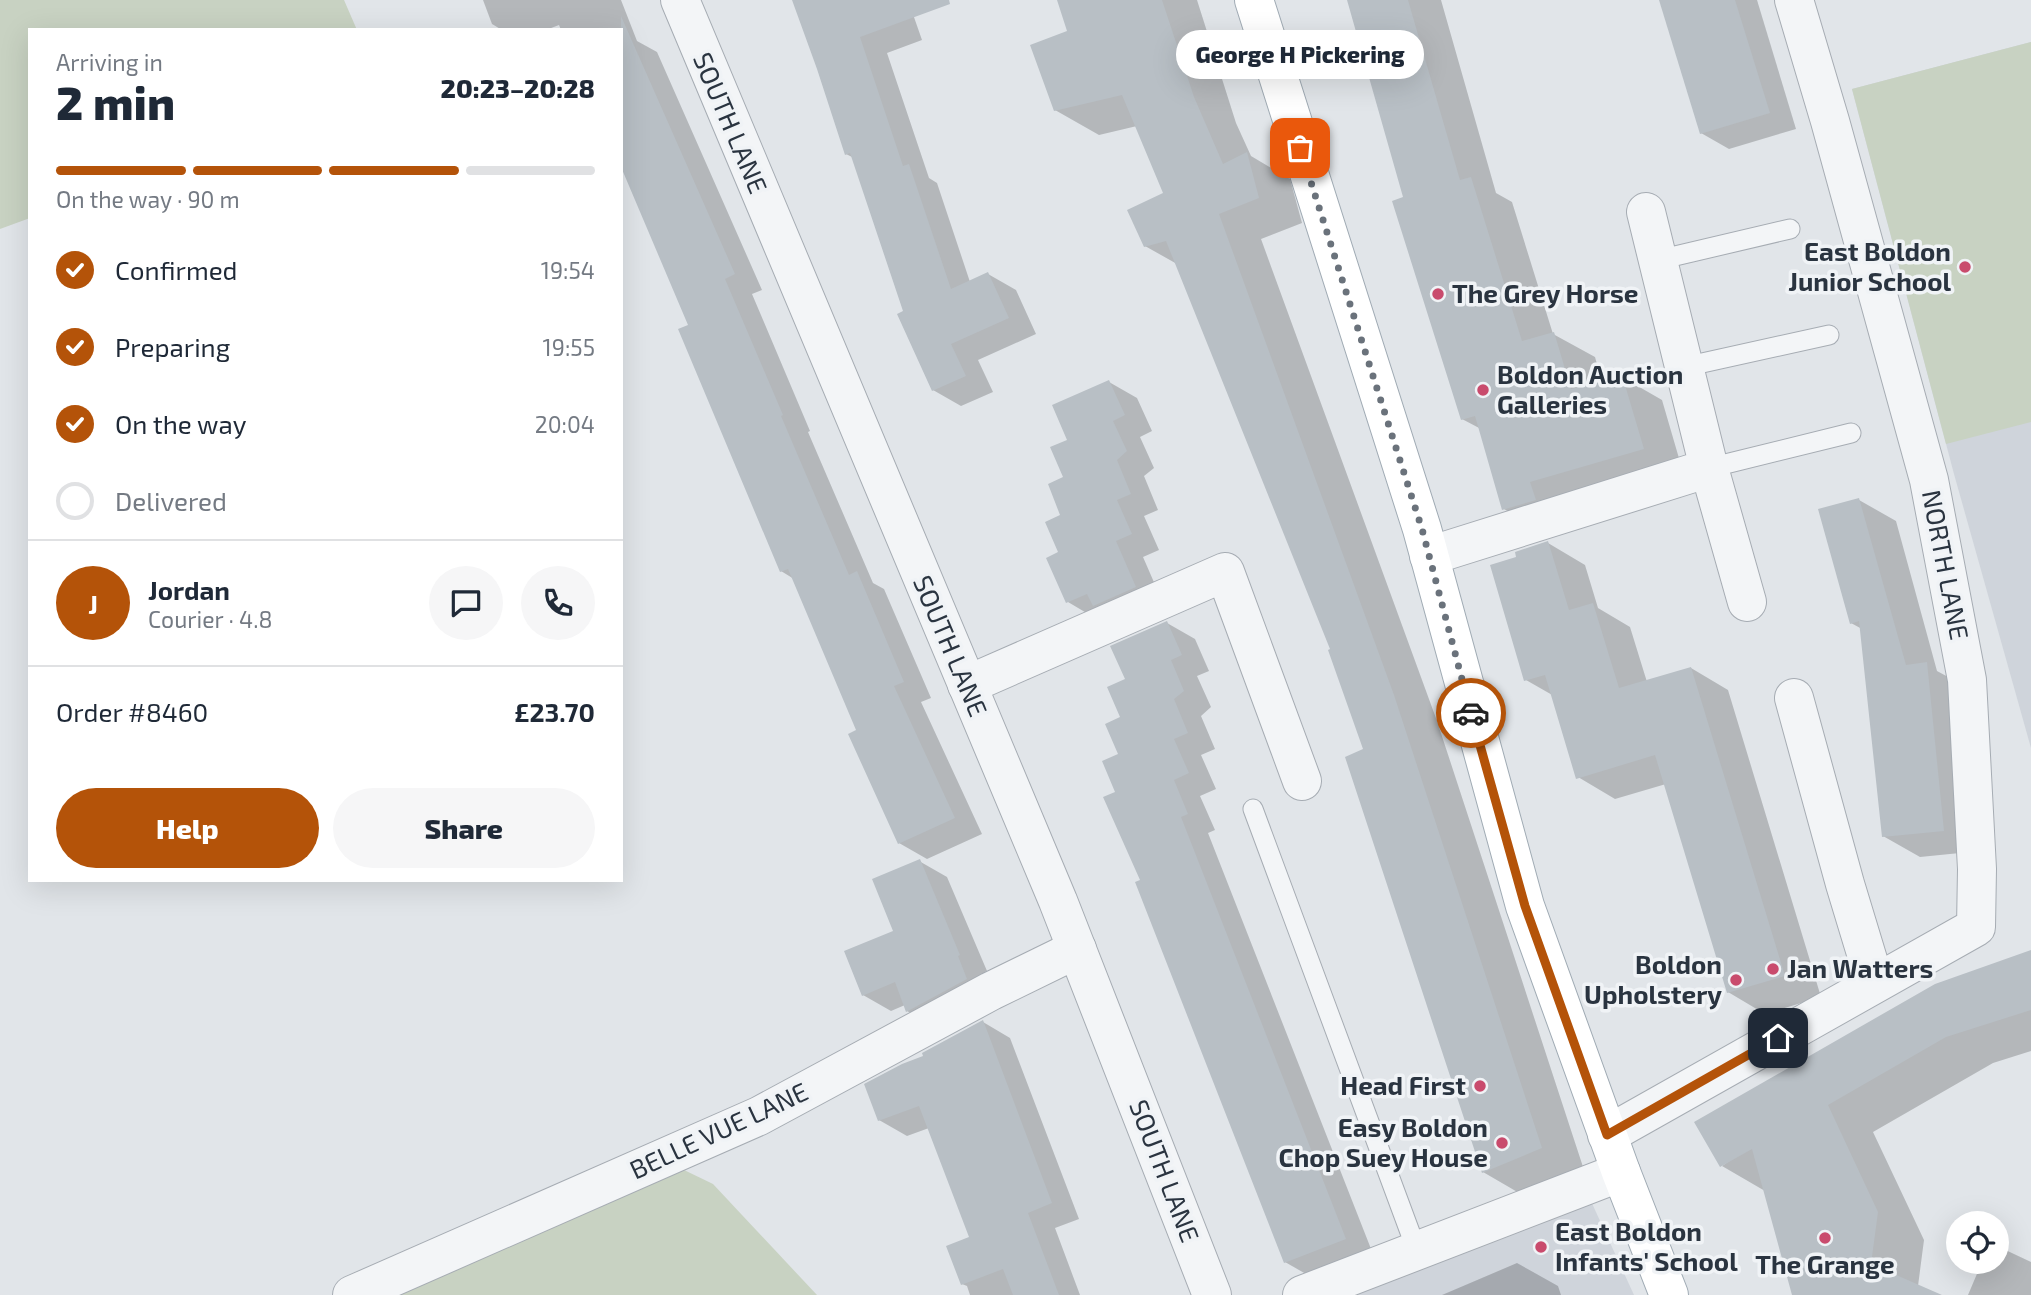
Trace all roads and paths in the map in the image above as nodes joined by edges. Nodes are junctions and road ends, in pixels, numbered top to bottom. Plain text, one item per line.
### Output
1 (680, 0) edge
2 (1254, 0) edge
3 (1794, 0) edge
4 (1646, 212) dead end
5 (1790, 229) dead end
6 (1658, 260) junction
7 (1829, 335) dead end
8 (1684, 367) junction
9 (1851, 433) dead end
10 (1709, 468) junction
11 (1429, 556) junction
12 (1747, 602) dead end
13 (967, 685) junction
14 (1794, 698) dead end
15 (1302, 781) dead end
16 (1253, 809) dead end
17 (1077, 948) junction
18 (1875, 983) junction
19 (1607, 1135) junction
20 (1621, 1172) junction
21 (1416, 1251) junction
22 (352, 1295) edge
23 (1212, 1295) edge
24 (1302, 1295) edge
25 (1670, 1295) edge

1 - 13 street, SOUTH LANE
2 - 11 main road
3 - 18 street, NORTH LANE
4 - 6 street
5 - 6 lane
6 - 8 street
7 - 8 lane
8 - 10 street
9 - 10 lane
10 - 11 street
10 - 12 street
11 - 19 main road
13 - 15 street
13 - 17 street, SOUTH LANE
14 - 18 street
16 - 21 lane
17 - 22 street, BELLE VUE LANE
17 - 23 street, SOUTH LANE
18 - 19 street
19 - 20 main road
20 - 21 street
20 - 25 main road
21 - 24 street

